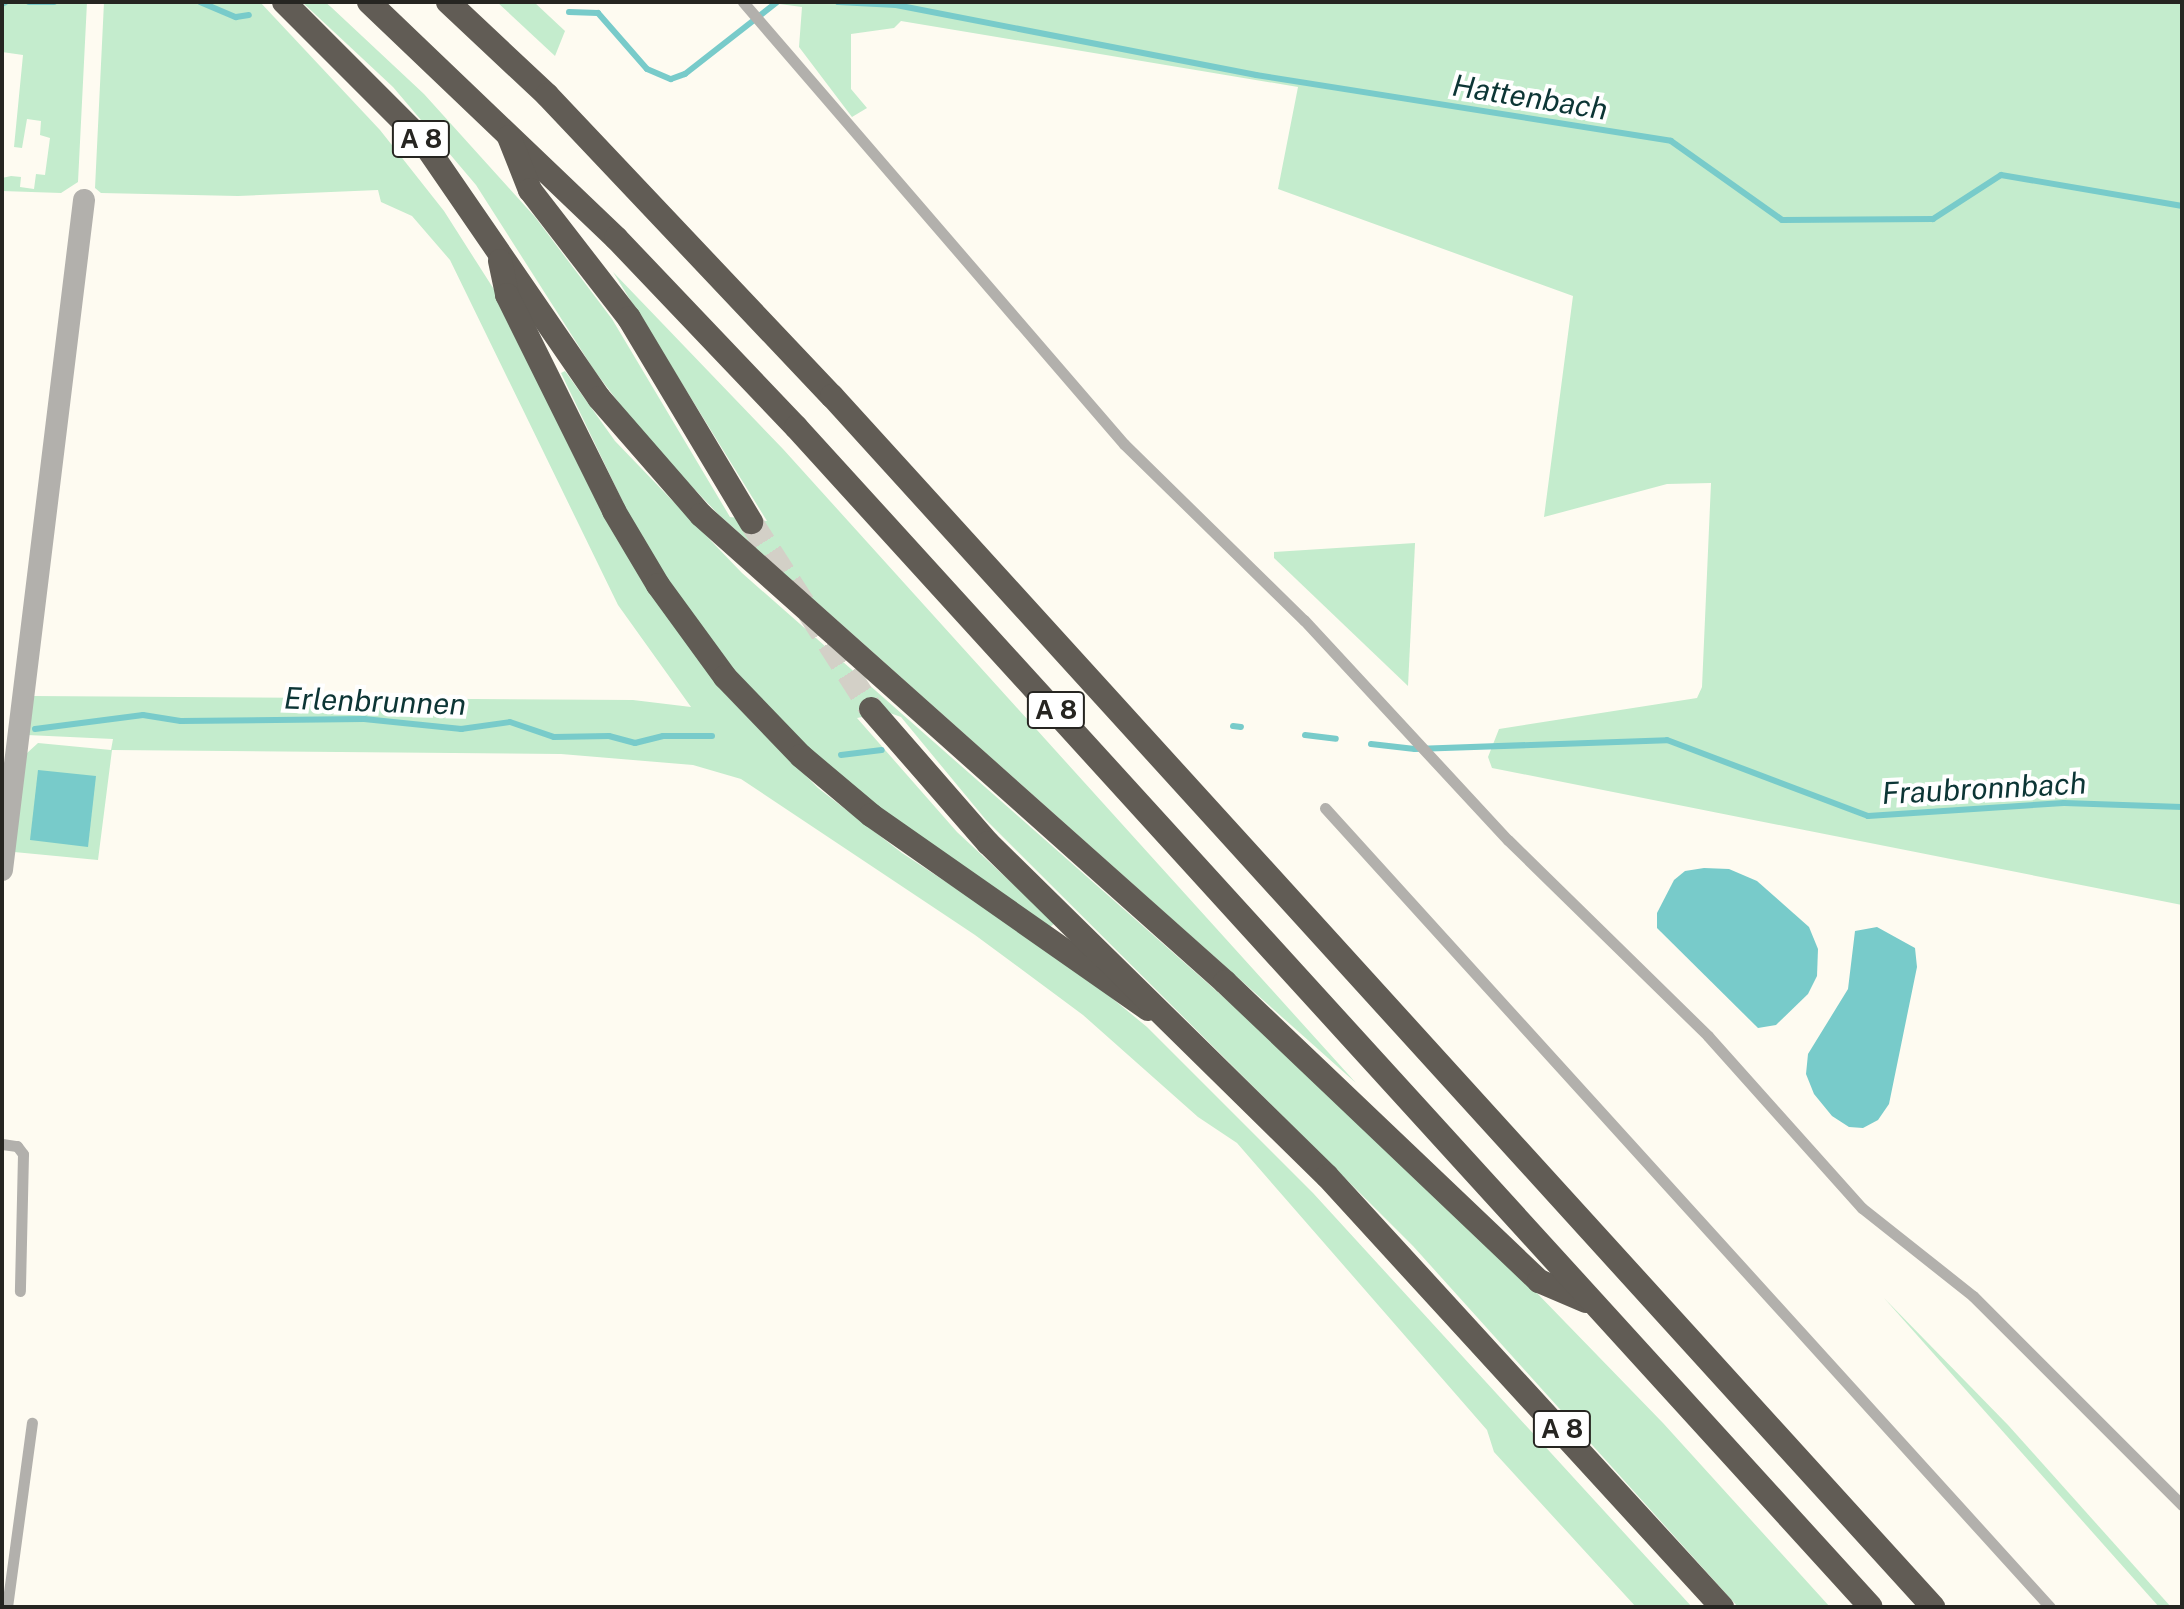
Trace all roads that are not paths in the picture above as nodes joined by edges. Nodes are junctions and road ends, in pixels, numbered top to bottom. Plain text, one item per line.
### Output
1 (284, 2) edge
2 (369, 2) edge
3 (448, 2) edge
4 (745, 4) edge
5 (505, 128) junction
6 (84, 200) dead end
7 (495, 243) junction
8 (751, 522) tunnel mouth
9 (871, 709) tunnel mouth
10 (1325, 808) dead end
11 (2, 870) edge
12 (1178, 1025) junction
13 (2, 1144) edge
14 (20, 1291) dead end
15 (1594, 1305) junction
16 (32, 1423) dead end
17 (2182, 1505) edge
18 (7, 1607) edge
19 (1722, 1607) edge
20 (1871, 1607) edge
21 (1933, 1607) edge
22 (2050, 1607) edge

1 - 7 highway, A 8
2 - 5 highway, A 8
3 - 21 highway, A 8
4 - 17 lane
5 - 8 highway, A 8
5 - 15 highway, A 8
6 - 11 street
7 - 12 highway
7 - 15 highway, A 8
9 - 12 highway, A 8
10 - 22 lane
12 - 19 highway, A 8
13 - 14 lane
15 - 20 highway, A 8
16 - 18 lane

